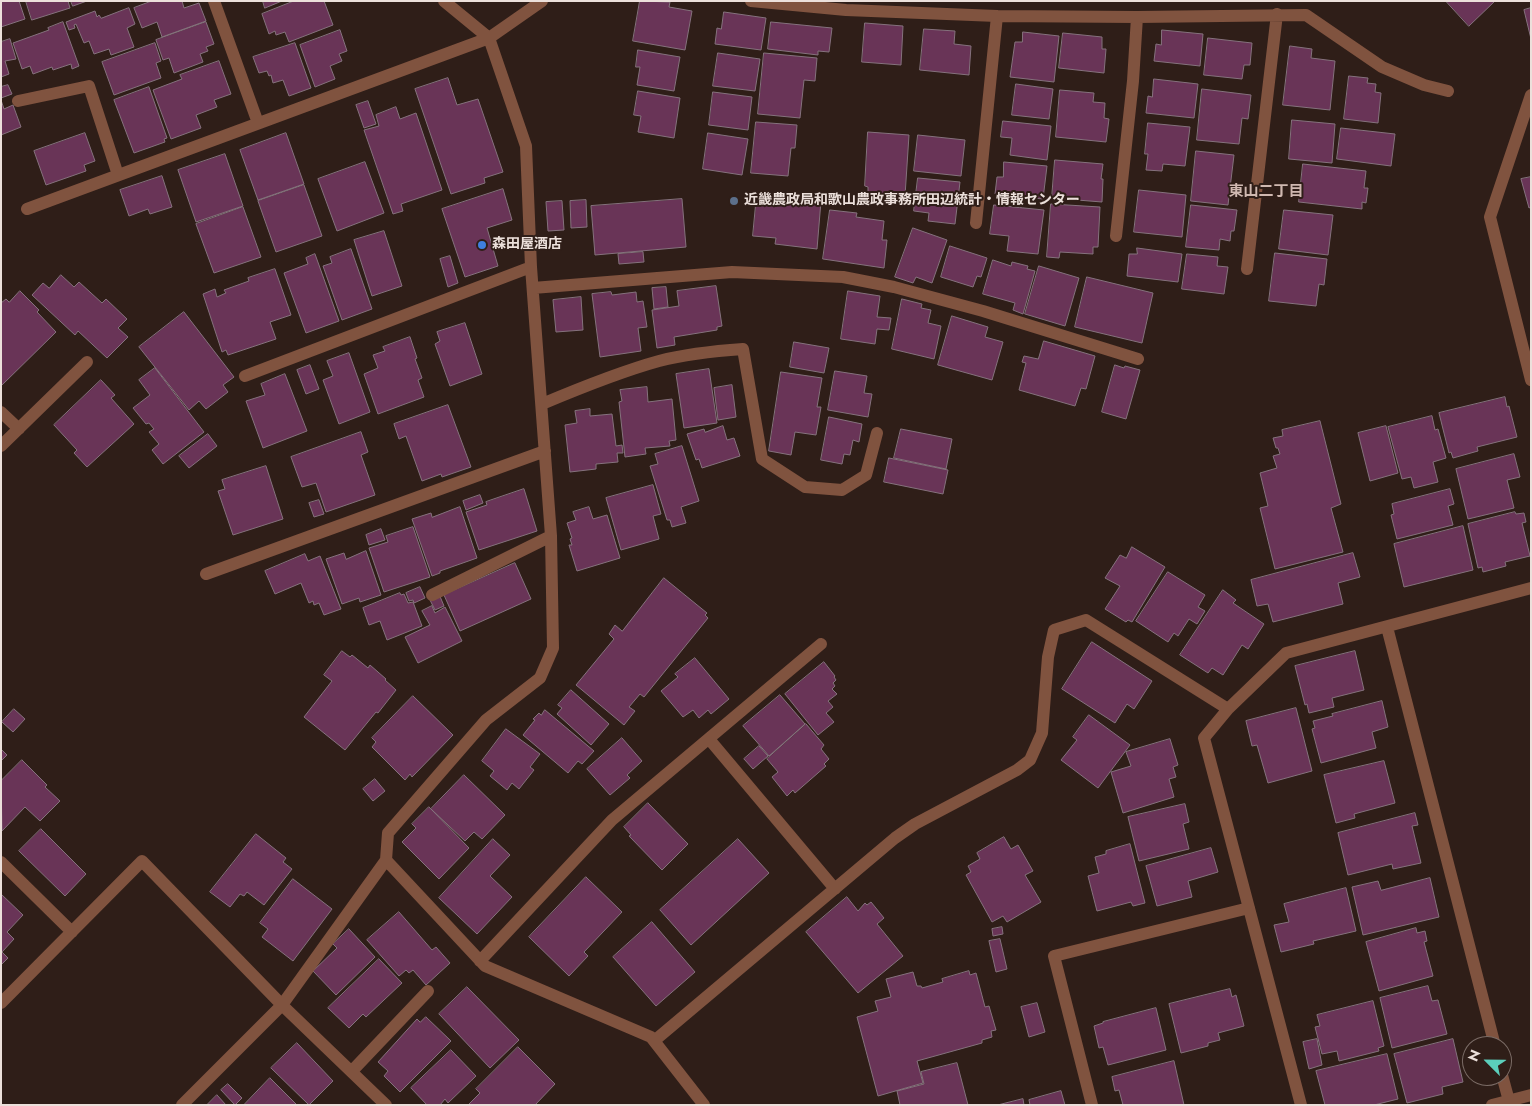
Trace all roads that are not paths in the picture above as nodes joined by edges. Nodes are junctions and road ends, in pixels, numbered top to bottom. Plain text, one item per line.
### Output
1 (214, 1) edge
2 (444, 1) edge
3 (542, 1) edge
4 (751, 1) edge
5 (1277, 14) junction
6 (996, 16) junction
7 (1137, 17) junction
8 (489, 38) junction
9 (1448, 91) dead end
10 (1531, 95) edge
11 (18, 101) dead end
12 (258, 123) junction
13 (118, 175) junction
14 (27, 209) dead end
15 (976, 223) dead end
16 (1116, 236) dead end
17 (531, 267) junction
18 (1247, 269) dead end
19 (533, 288) junction
20 (1138, 358) dead end
21 (87, 362) dead end
22 (245, 376) dead end
23 (1531, 380) edge
24 (542, 404) junction
25 (1, 412) edge
26 (19, 429) junction
27 (877, 434) dead end
28 (1, 446) edge
29 (545, 451) junction
30 (550, 536) junction
31 (206, 574) dead end
32 (1531, 588) edge
33 (432, 595) dead end
34 (1387, 626) junction
35 (821, 644) dead end
36 (1228, 709) junction
37 (709, 739) junction
38 (386, 860) junction
39 (1, 862) edge
40 (835, 889) junction
41 (1249, 908) junction
42 (72, 932) junction
43 (480, 961) junction
44 (428, 991) dead end
45 (1, 1003) edge
46 (282, 1005) junction
47 (1492, 1036) edge
48 (654, 1041) junction
49 (352, 1071) junction
50 (1505, 1086) edge
51 (1531, 1095) edge
52 (1509, 1101) junction
53 (182, 1105) edge
54 (386, 1105) edge
55 (704, 1105) edge
56 (1092, 1105) edge
57 (1302, 1105) edge
58 (1492, 1105) edge

1 - 12 street
2 - 8 street
3 - 8 street
4 - 6 street
5 - 7 street
5 - 9 street
5 - 18 street
6 - 7 street
6 - 15 street
7 - 16 street
8 - 12 street
8 - 17 street
10 - 23 street
11 - 13 street
12 - 13 street
13 - 14 street
17 - 19 street
17 - 22 street
19 - 20 street
19 - 24 street
21 - 26 street
24 - 27 street
24 - 29 street
25 - 26 street
26 - 28 street
29 - 30 street
29 - 31 street
30 - 33 street
30 - 38 street
32 - 34 street
34 - 36 street
34 - 47 street
35 - 37 street
36 - 40 street
36 - 41 street
37 - 40 street
37 - 43 street
38 - 43 street
38 - 46 street
39 - 42 street
40 - 48 street
41 - 56 street
41 - 57 street
42 - 45 street
42 - 46 street
43 - 48 street
44 - 49 street
46 - 49 street
46 - 53 street
48 - 55 street
49 - 54 street
50 - 52 street
51 - 52 street
52 - 58 street

